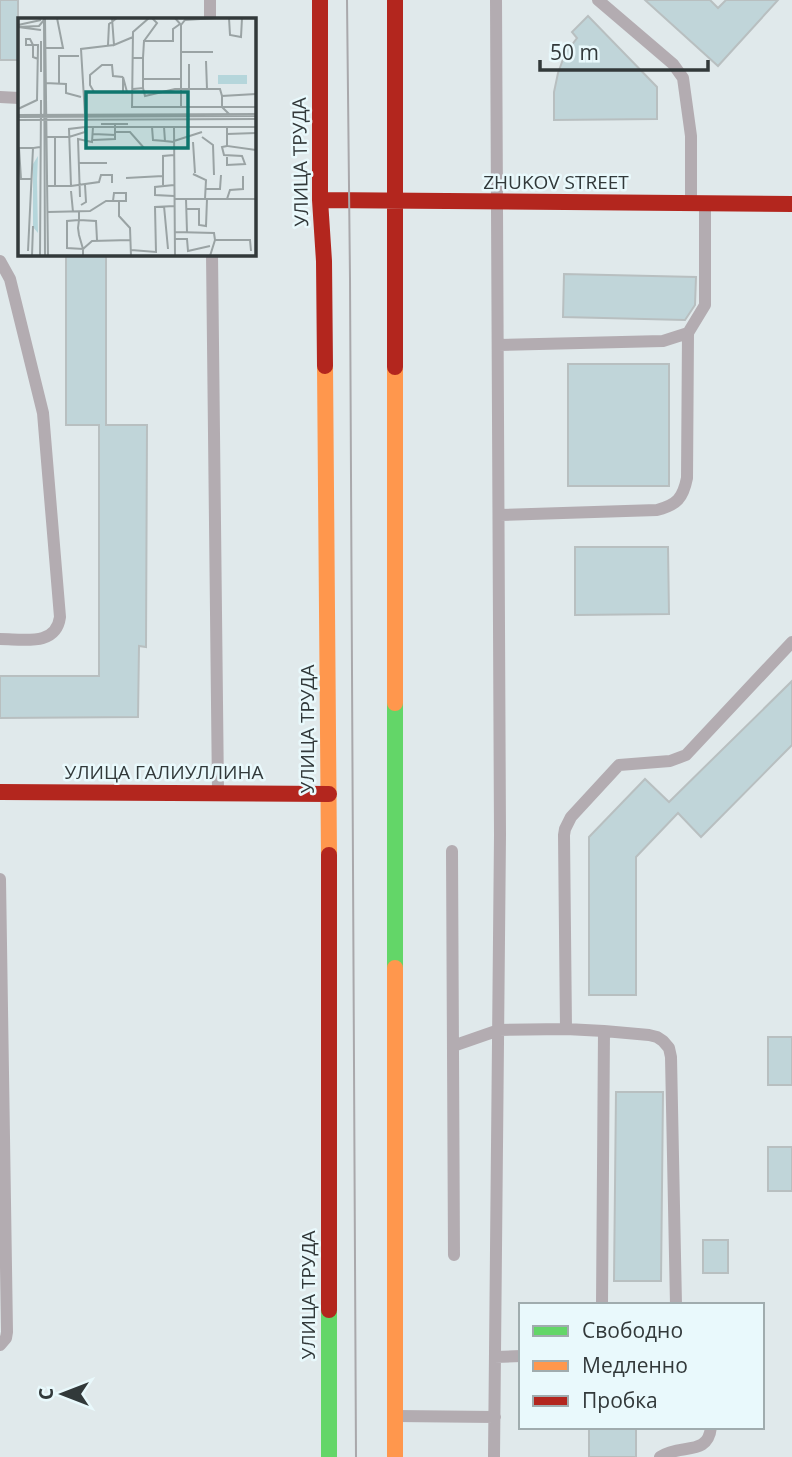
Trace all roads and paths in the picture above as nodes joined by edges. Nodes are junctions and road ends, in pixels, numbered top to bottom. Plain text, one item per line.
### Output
1 (210, 0) edge
2 (320, 0) edge
3 (396, 0) edge
4 (496, 0) edge
5 (598, 0) edge
6 (210, 18) edge
7 (0, 97) edge
8 (18, 98) edge
9 (320, 200) junction
10 (397, 202) junction
11 (498, 203) junction
12 (698, 204) junction
13 (792, 204) edge
14 (212, 256) edge
15 (0, 261) edge
16 (688, 333) junction
17 (498, 345) junction
18 (499, 515) junction
19 (0, 639) edge
20 (792, 642) edge
21 (0, 792) edge
22 (218, 792) junction
23 (329, 794) junction
24 (452, 851) dead end
25 (0, 879) edge
26 (1, 921) edge
27 (566, 1029) junction
28 (499, 1030) junction
29 (604, 1031) junction
30 (453, 1046) junction
31 (454, 1255) dead end
32 (602, 1303) edge
33 (676, 1303) edge
34 (0, 1345) edge
35 (519, 1356) edge
36 (495, 1357) junction
37 (396, 1416) junction
38 (495, 1417) junction
39 (711, 1429) edge
40 (329, 1457) edge
41 (395, 1457) edge
42 (494, 1457) edge
43 (660, 1457) edge

1 - 6 lane
2 - 9 main road, УЛИЦА ТРУДА
3 - 10 main road
4 - 11 lane
5 - 12 lane
7 - 8 lane
9 - 10 main road, ZHUKOV STREET
9 - 23 main road, УЛИЦА ТРУДА
10 - 11 main road, ZHUKOV STREET
10 - 37 main road
11 - 12 main road, ZHUKOV STREET
11 - 17 lane
12 - 13 main road, ZHUKOV STREET
12 - 16 lane
14 - 22 lane
15 - 19 lane
16 - 17 lane
16 - 18 lane
17 - 18 lane
18 - 28 lane
20 - 27 lane
21 - 22 main road, УЛИЦА ГАЛИУЛЛИНА
22 - 23 main road, УЛИЦА ГАЛИУЛЛИНА
23 - 40 main road, УЛИЦА ТРУДА
24 - 30 lane
25 - 26 lane
26 - 34 lane
27 - 28 lane
27 - 29 lane
28 - 30 lane
28 - 36 lane
29 - 32 lane
29 - 33 lane
30 - 31 lane
35 - 36 lane
36 - 38 lane
37 - 38 lane
37 - 41 main road
38 - 42 lane
39 - 43 lane

